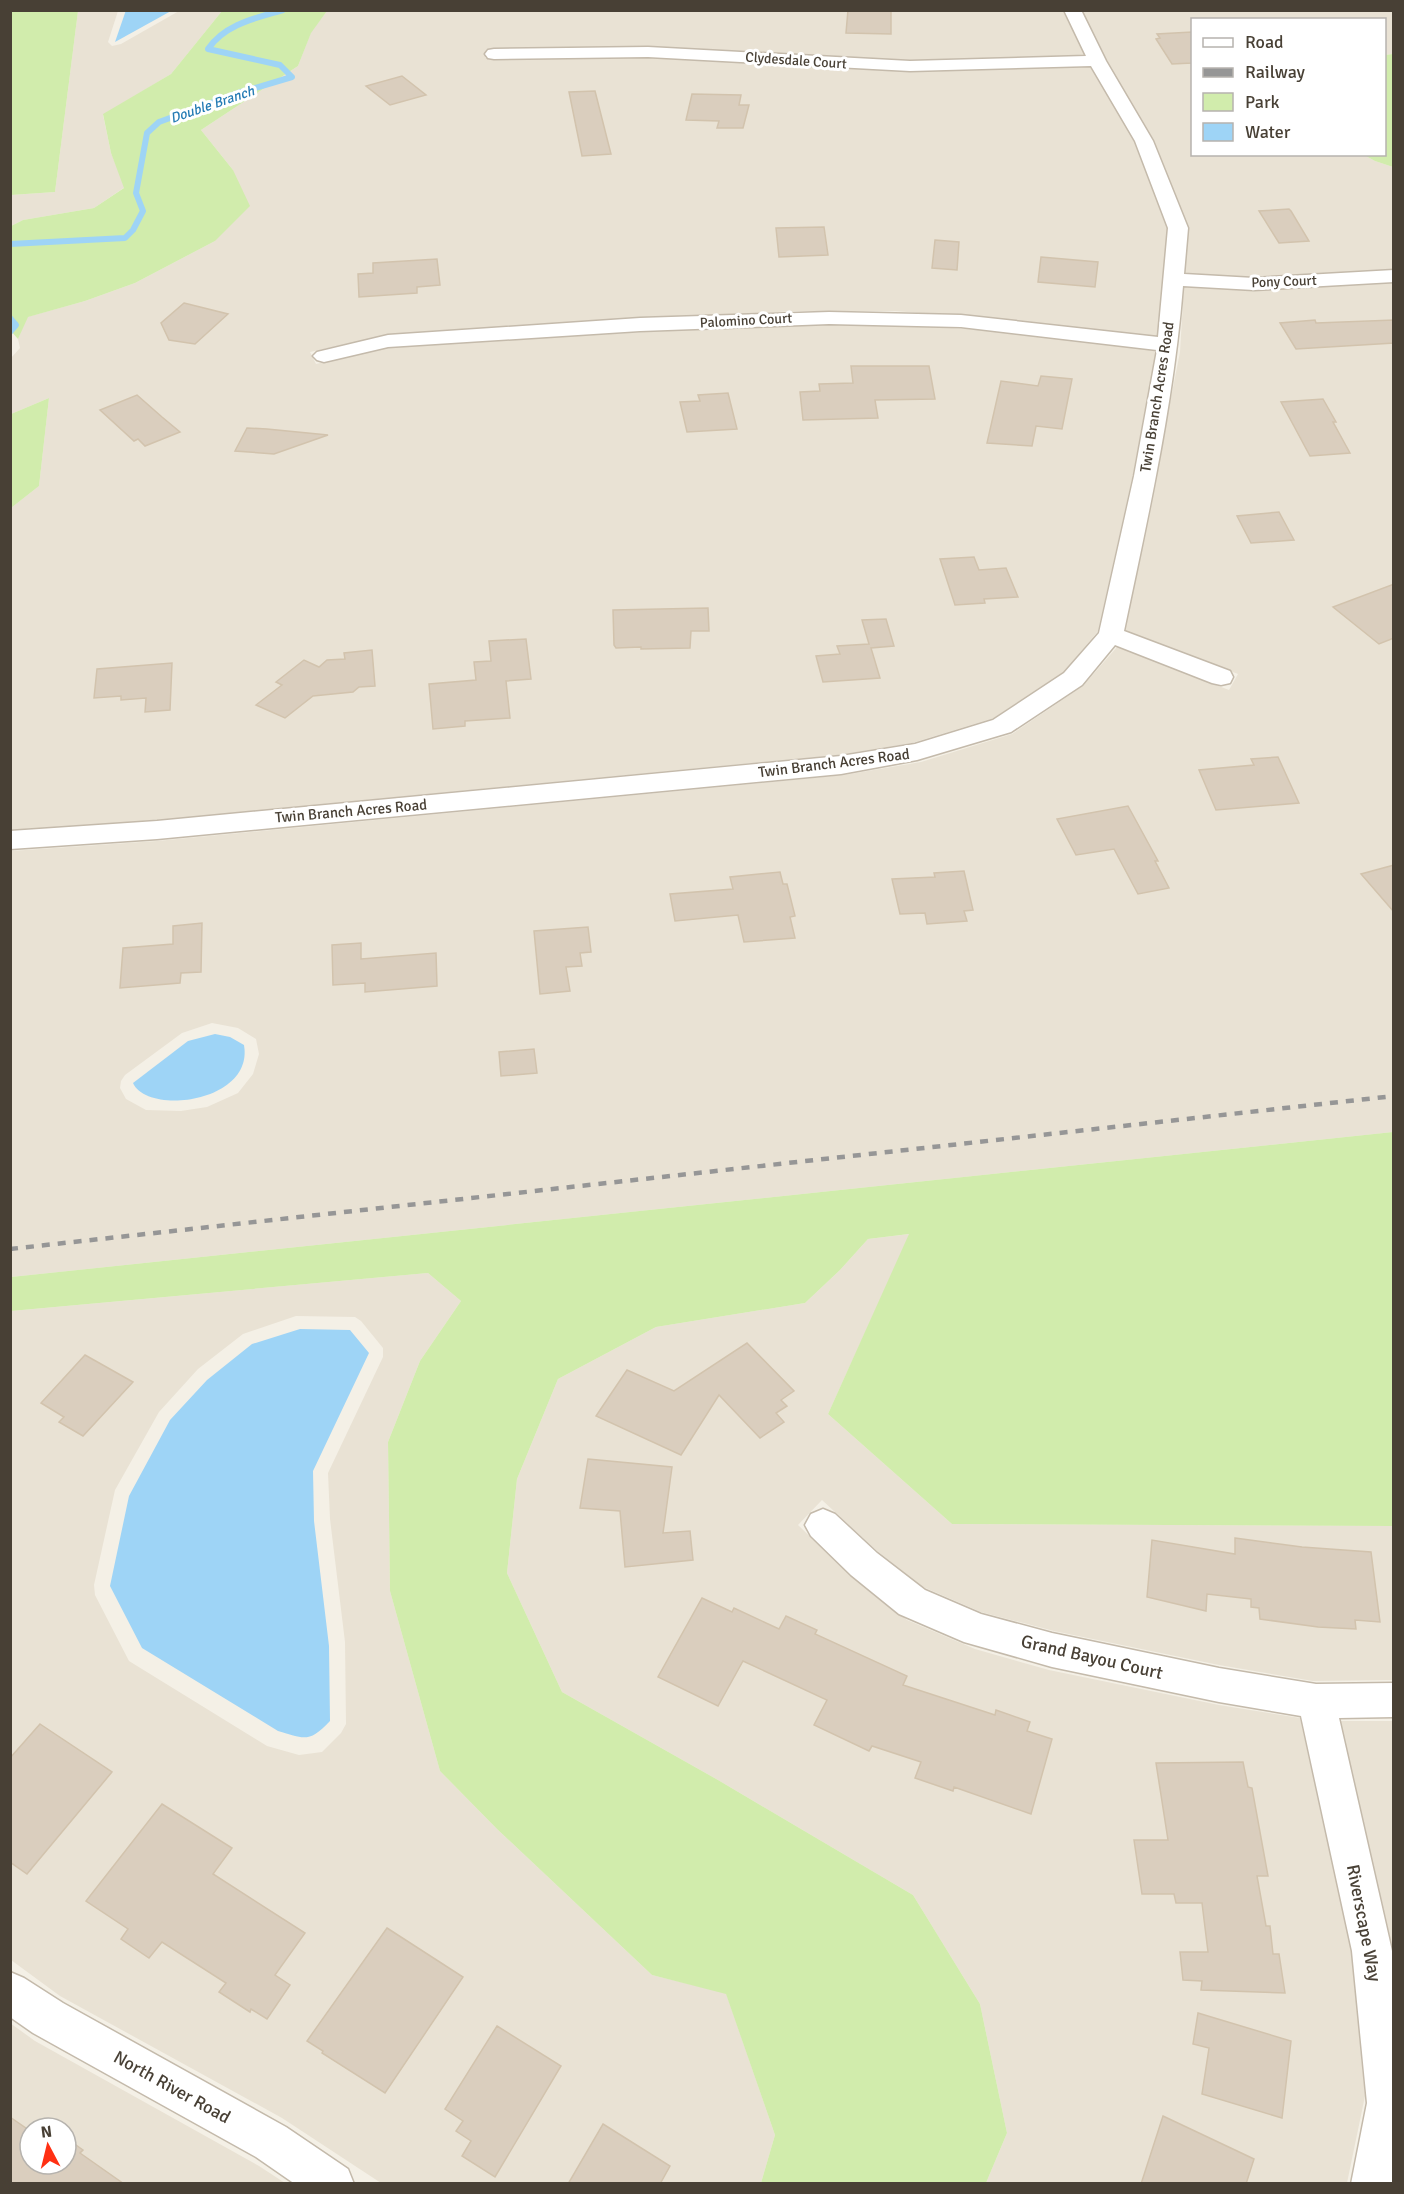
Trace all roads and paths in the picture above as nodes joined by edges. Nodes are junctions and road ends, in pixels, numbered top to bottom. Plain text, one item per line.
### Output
1 (1072, 10) edge
2 (494, 54) dead end
3 (1097, 61) junction
4 (1394, 276) edge
5 (1174, 279) junction
6 (1168, 345) junction
7 (324, 356) dead end
8 (1111, 635) junction
9 (1221, 677) dead end
10 (10, 840) edge
11 (823, 1525) dead end
12 (1394, 1700) edge
13 (1316, 1701) junction
14 (10, 1992) edge
15 (333, 2184) edge
16 (1372, 2184) edge

1 - 3 street, Twin Branch Acres Road
2 - 3 street, Clydesdale Court
3 - 5 street, Twin Branch Acres Road
4 - 5 street, Pony Court
5 - 6 street, Twin Branch Acres Road
6 - 7 street, Palomino Court
6 - 8 street, Twin Branch Acres Road
8 - 9 street
8 - 10 street, Twin Branch Acres Road
11 - 13 street, Grand Bayou Court
12 - 13 street, Grand Bayou Court
13 - 16 street, Riverscape Way
14 - 15 street, North River Road

